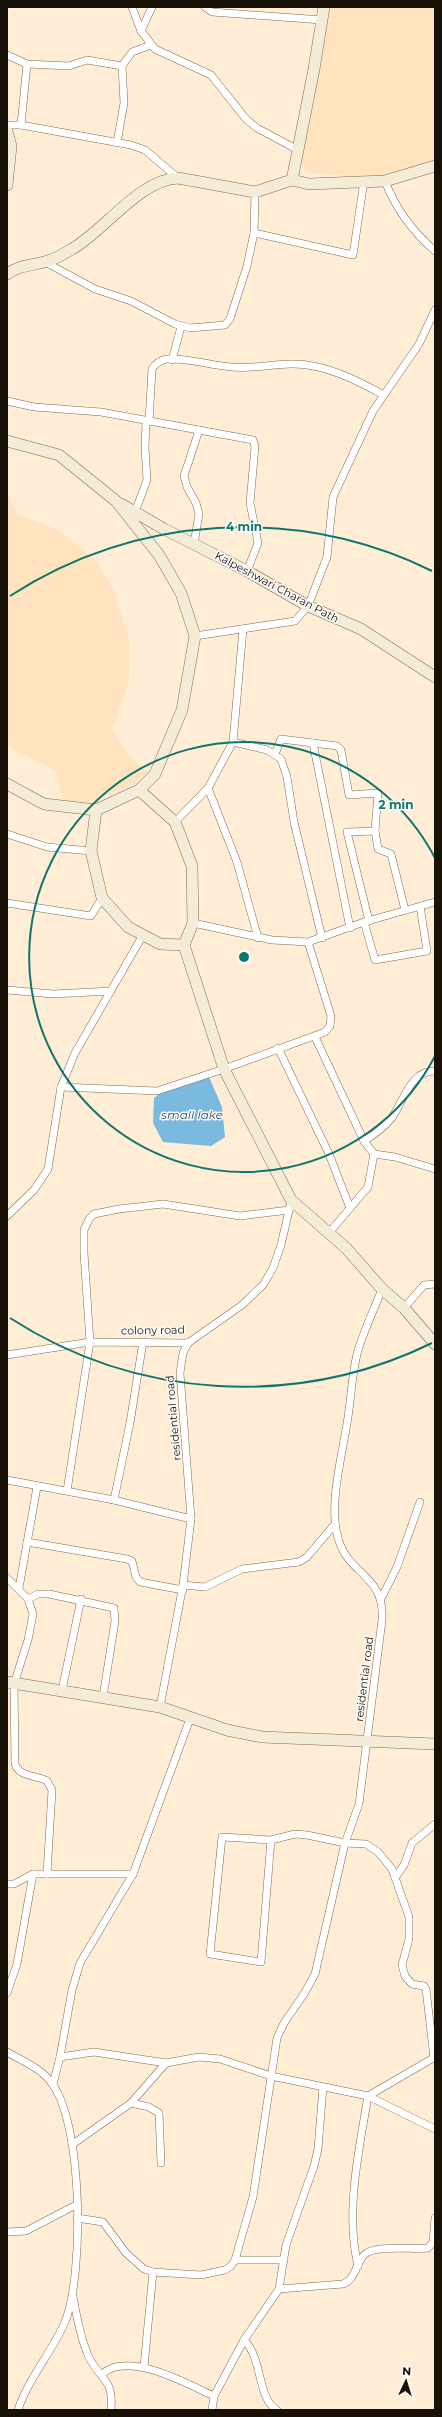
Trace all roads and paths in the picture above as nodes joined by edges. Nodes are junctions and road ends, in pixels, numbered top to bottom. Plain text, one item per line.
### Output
1 (132, 7) edge
2 (152, 7) edge
3 (205, 7) edge
4 (324, 7) edge
5 (322, 20) junction
6 (141, 31) junction
7 (151, 45) junction
8 (7, 55) edge
9 (28, 64) junction
10 (122, 66) junction
11 (7, 125) edge
12 (21, 125) junction
13 (7, 131) edge
14 (117, 143) junction
15 (298, 150) junction
16 (435, 166) edge
17 (178, 178) junction
18 (292, 180) junction
19 (364, 181) junction
20 (385, 181) junction
21 (7, 185) edge
22 (255, 192) junction
23 (254, 233) junction
24 (435, 251) edge
25 (45, 262) junction
26 (7, 274) edge
27 (435, 310) edge
28 (181, 327) junction
29 (172, 360) junction
30 (384, 395) junction
31 (7, 401) edge
32 (148, 421) junction
33 (199, 430) junction
34 (7, 441) edge
35 (116, 501) junction
36 (135, 512) junction
37 (194, 544) junction
38 (247, 570) junction
39 (308, 606) junction
40 (243, 629) junction
41 (195, 636) junction
42 (435, 677) edge
43 (233, 742) junction
44 (314, 743) junction
45 (275, 754) junction
46 (7, 784) edge
47 (208, 788) junction
48 (139, 790) junction
49 (96, 810) junction
50 (175, 822) junction
51 (375, 831) junction
52 (7, 834) edge
53 (91, 851) junction
54 (102, 898) junction
55 (435, 902) edge
56 (7, 903) edge
57 (420, 906) junction
58 (405, 910) junction
59 (366, 922) junction
60 (193, 923) junction
61 (350, 928) junction
62 (143, 935) junction
63 (258, 938) junction
64 (322, 938) junction
65 (308, 942) junction
66 (184, 945) junction
67 (7, 990) edge
68 (111, 991) junction
69 (314, 1037) junction
70 (278, 1048) junction
71 (224, 1069) junction
72 (435, 1071) edge
73 (61, 1087) junction
74 (364, 1141) junction
75 (374, 1154) junction
76 (435, 1169) edge
77 (290, 1205) junction
78 (350, 1208) junction
79 (7, 1216) edge
80 (328, 1234) junction
81 (435, 1284) edge
82 (382, 1289) junction
83 (404, 1308) junction
84 (90, 1342) junction
85 (142, 1342) junction
86 (188, 1343) junction
87 (435, 1344) edge
88 (7, 1355) edge
89 (7, 1480) edge
90 (37, 1487) junction
91 (67, 1491) junction
92 (114, 1500) junction
93 (420, 1502) dead end
94 (191, 1519) junction
95 (335, 1524) junction
96 (27, 1542) junction
97 (7, 1578) edge
98 (18, 1588) junction
99 (183, 1588) junction
100 (382, 1597) junction
101 (28, 1599) junction
102 (81, 1599) junction
103 (10, 1683) edge
104 (62, 1690) junction
105 (103, 1697) junction
106 (160, 1707) junction
107 (191, 1716) junction
108 (367, 1742) junction
109 (435, 1744) edge
110 (435, 1824) edge
111 (271, 1840) junction
112 (345, 1843) junction
113 (34, 1874) junction
114 (47, 1874) junction
115 (133, 1874) junction
116 (396, 1878) junction
117 (7, 1884) edge
118 (7, 1994) edge
119 (7, 2052) edge
120 (60, 2057) junction
121 (435, 2057) edge
122 (166, 2063) junction
123 (271, 2076) junction
124 (53, 2084) junction
125 (323, 2088) junction
126 (368, 2096) junction
127 (131, 2103) junction
128 (435, 2129) edge
129 (73, 2144) junction
130 (161, 2163) dead end
131 (76, 2205) junction
132 (77, 2218) junction
133 (435, 2218) edge
134 (7, 2232) edge
135 (235, 2260) junction
136 (284, 2260) junction
137 (358, 2266) junction
138 (153, 2272) junction
139 (279, 2289) junction
140 (73, 2295) junction
141 (244, 2340) junction
142 (144, 2367) junction
143 (102, 2374) junction
144 (214, 2396) junction
145 (18, 2410) edge
146 (111, 2410) edge
147 (212, 2410) edge
148 (277, 2410) edge

1 - 6 street
2 - 6 street
3 - 5 street
4 - 5 street
5 - 15 street
6 - 7 street
7 - 10 street
7 - 15 street
8 - 9 street
9 - 10 street
9 - 12 street
10 - 14 street
11 - 12 street
12 - 14 street
13 - 21 street
14 - 17 street
15 - 18 street
16 - 20 street
17 - 22 street
17 - 25 street
18 - 19 street
18 - 22 street
19 - 20 street
19 - 23 street
20 - 24 street
22 - 23 street
23 - 28 street
25 - 26 street
25 - 28 street
27 - 30 street
28 - 29 street
29 - 30 street
29 - 32 street
30 - 39 street
31 - 32 street
32 - 33 street
32 - 36 street
33 - 37 street
33 - 38 street
34 - 35 street
35 - 36 street, Kalpeshwari Charan Path
35 - 41 street
36 - 37 street, Kalpeshwari Charan Path
37 - 38 street, Kalpeshwari Charan Path
38 - 39 street, Kalpeshwari Charan Path
39 - 40 street
39 - 42 street, Kalpeshwari Charan Path
40 - 41 street
40 - 43 street
41 - 48 street
43 - 45 street
43 - 47 street
44 - 45 street
44 - 51 street
44 - 61 street
45 - 64 street
46 - 49 street
47 - 50 street
47 - 63 street
48 - 49 street
48 - 50 street
49 - 53 street
50 - 60 street
51 - 58 street
51 - 59 street
52 - 53 street
53 - 54 street
54 - 56 street
54 - 62 street
55 - 57 street
57 - 58 street
57 - 59 street
58 - 59 street
59 - 61 street
60 - 63 street
60 - 66 street
61 - 64 street
62 - 66 street
62 - 68 street
63 - 65 street
64 - 65 street
65 - 69 street
66 - 71 street
67 - 68 street
68 - 73 street
69 - 70 street
69 - 74 street
70 - 71 street
70 - 78 street
71 - 73 street
71 - 77 street
72 - 74 street
73 - 79 street
74 - 75 street
75 - 76 street
75 - 78 street
77 - 80 street
77 - 84 street
77 - 86 street, colony road
78 - 80 street
80 - 82 street
81 - 83 street
82 - 83 street
82 - 95 street
83 - 87 street
84 - 85 street, colony road
84 - 88 street, colony road
84 - 91 street
85 - 86 street, colony road
85 - 92 street
86 - 94 street, residential road
89 - 90 street
90 - 91 street
90 - 96 street
91 - 92 street
92 - 94 street
93 - 100 street
94 - 99 street, residential road
95 - 99 street
95 - 100 street
96 - 98 street
96 - 99 street
97 - 98 street
98 - 101 street
99 - 106 street, residential road
100 - 108 street, residential road
101 - 102 street
101 - 103 street
102 - 104 street
102 - 105 street
103 - 104 street
103 - 114 street
104 - 105 street
105 - 106 street
106 - 107 street
107 - 108 street
107 - 115 street
108 - 109 street
108 - 112 street, residential road
110 - 116 street
111 - 111 street
111 - 112 street
112 - 116 street
112 - 123 street, residential road
113 - 114 street
113 - 117 street
113 - 118 street
114 - 115 street
115 - 120 street
116 - 121 street
119 - 124 street
120 - 122 street
120 - 124 street
121 - 126 street
122 - 123 street
122 - 127 street
123 - 125 street
123 - 135 street, residential road
124 - 129 street
125 - 126 street
125 - 136 street
126 - 128 street
126 - 137 street
127 - 129 street
127 - 130 street
129 - 131 street
131 - 132 street
131 - 134 street
132 - 138 street
132 - 140 street
133 - 137 street
135 - 136 street
135 - 138 street
136 - 139 street
137 - 139 street
138 - 142 street
139 - 141 street
140 - 143 street
140 - 145 street
141 - 144 street
141 - 148 street
142 - 143 street
142 - 144 street
143 - 146 street
144 - 147 street

